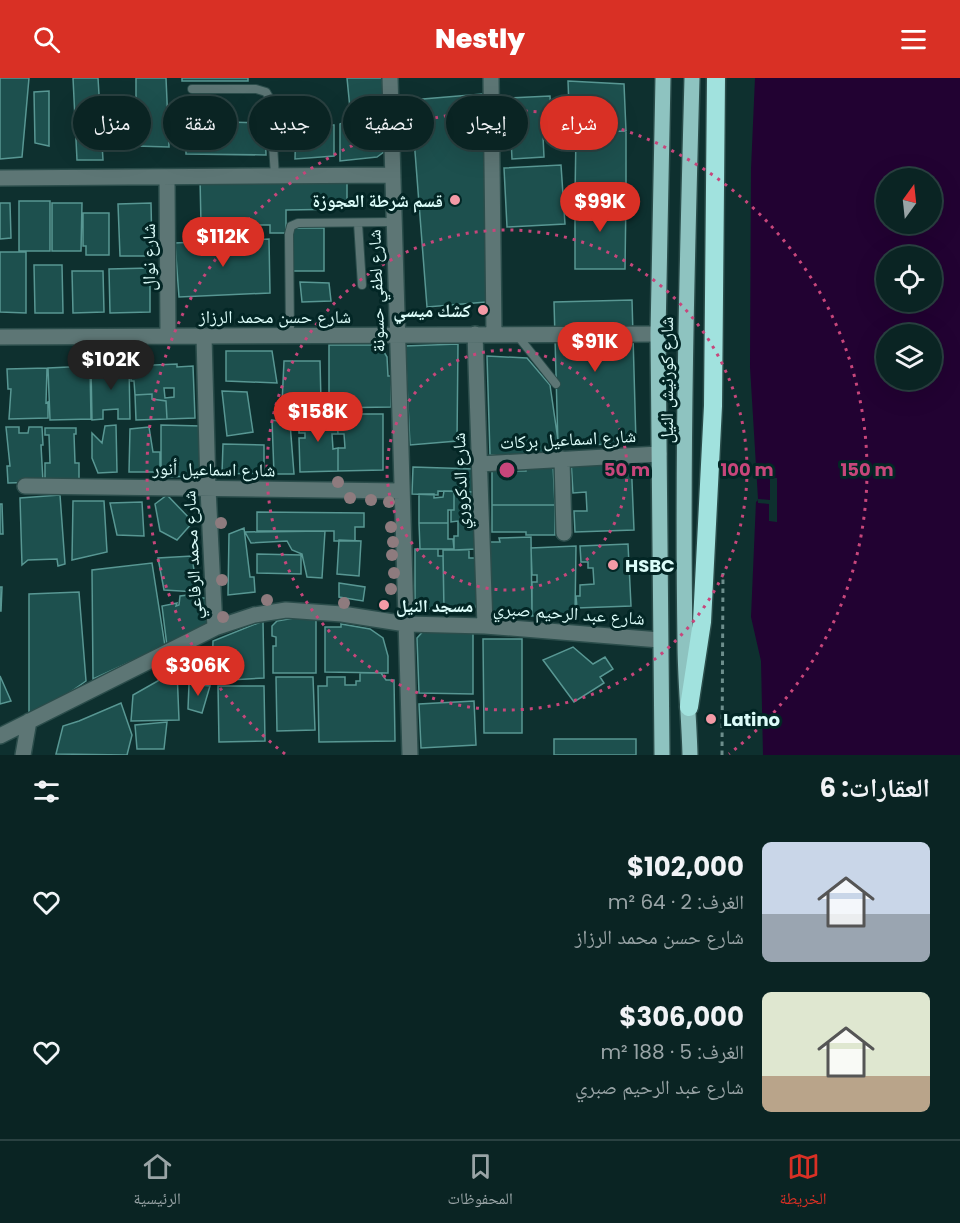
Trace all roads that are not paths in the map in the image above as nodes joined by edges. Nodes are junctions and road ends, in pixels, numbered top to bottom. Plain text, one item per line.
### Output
1 (390, 78) edge
2 (491, 78) edge
3 (663, 78) edge
4 (692, 78) edge
5 (716, 78) edge
6 (192, 89) dead end
7 (393, 175) junction
8 (275, 176) junction
9 (167, 177) junction
10 (0, 178) edge
11 (394, 222) junction
12 (358, 223) junction
13 (362, 285) dead end
14 (398, 334) junction
15 (475, 334) junction
16 (494, 334) junction
17 (516, 334) junction
18 (658, 334) junction
19 (290, 335) junction
20 (168, 336) junction
21 (204, 336) junction
22 (0, 337) edge
23 (556, 384) dead end
24 (659, 454) junction
25 (562, 459) junction
26 (480, 464) junction
27 (25, 486) dead end
28 (208, 489) junction
29 (402, 491) junction
30 (564, 533) dead end
31 (406, 624) junction
32 (485, 627) junction
33 (215, 628) junction
34 (660, 640) junction
35 (689, 707) junction
36 (29, 721) junction
37 (0, 736) edge
38 (23, 755) edge
39 (410, 755) edge
40 (662, 755) edge
41 (690, 755) edge

1 - 7 street, شارع لطفي حسونة
2 - 16 street
3 - 18 main road, شارع كورنيش النيل
4 - 35 main road, شارع كورنيش النيل
5 - 35 highway
6 - 8 lane
7 - 8 street
7 - 11 street, شارع لطفي حسونة
8 - 9 street
9 - 10 street
9 - 20 street, شارع نوال
11 - 12 lane
11 - 14 street, شارع لطفي حسونة
12 - 13 lane
12 - 19 lane
14 - 15 street, شارع حسن محمد الرزاز
14 - 19 street, شارع حسن محمد الرزاز
14 - 29 street, شارع لطفي حسونة
15 - 16 street, شارع حسن محمد الرزاز
15 - 26 street, شارع الدكروري
16 - 17 street, شارع حسن محمد الرزاز
17 - 18 street, شارع حسن محمد الرزاز
17 - 23 lane
18 - 24 main road, شارع كورنيش النيل
19 - 21 street, شارع حسن محمد الرزاز
20 - 21 street, شارع حسن محمد الرزاز
20 - 22 street, شارع حسن محمد الرزاز
21 - 28 street, شارع محمد الرفاعي
24 - 25 street, شارع اسماعيل بركات
24 - 34 main road, شارع كورنيش النيل
25 - 26 street, شارع اسماعيل بركات
25 - 30 street
26 - 32 street, شارع الدكروري
27 - 28 street, شارع اسماعيل أنور
28 - 29 street, شارع اسماعيل أنور
28 - 33 street, شارع محمد الرفاعي
29 - 31 street, شارع لطفي حسونة
31 - 32 street, شارع عبد الرحيم صبري
31 - 33 street, شارع عبد الرحيم صبري
31 - 39 street, شارع لطفي حسونة
32 - 34 street, شارع عبد الرحيم صبري
33 - 36 street, شارع عبد الرحيم صبري
34 - 40 main road, شارع كورنيش النيل
35 - 41 main road, شارع كورنيش النيل
36 - 37 street, شارع عبد الرحيم صبري
36 - 38 street

